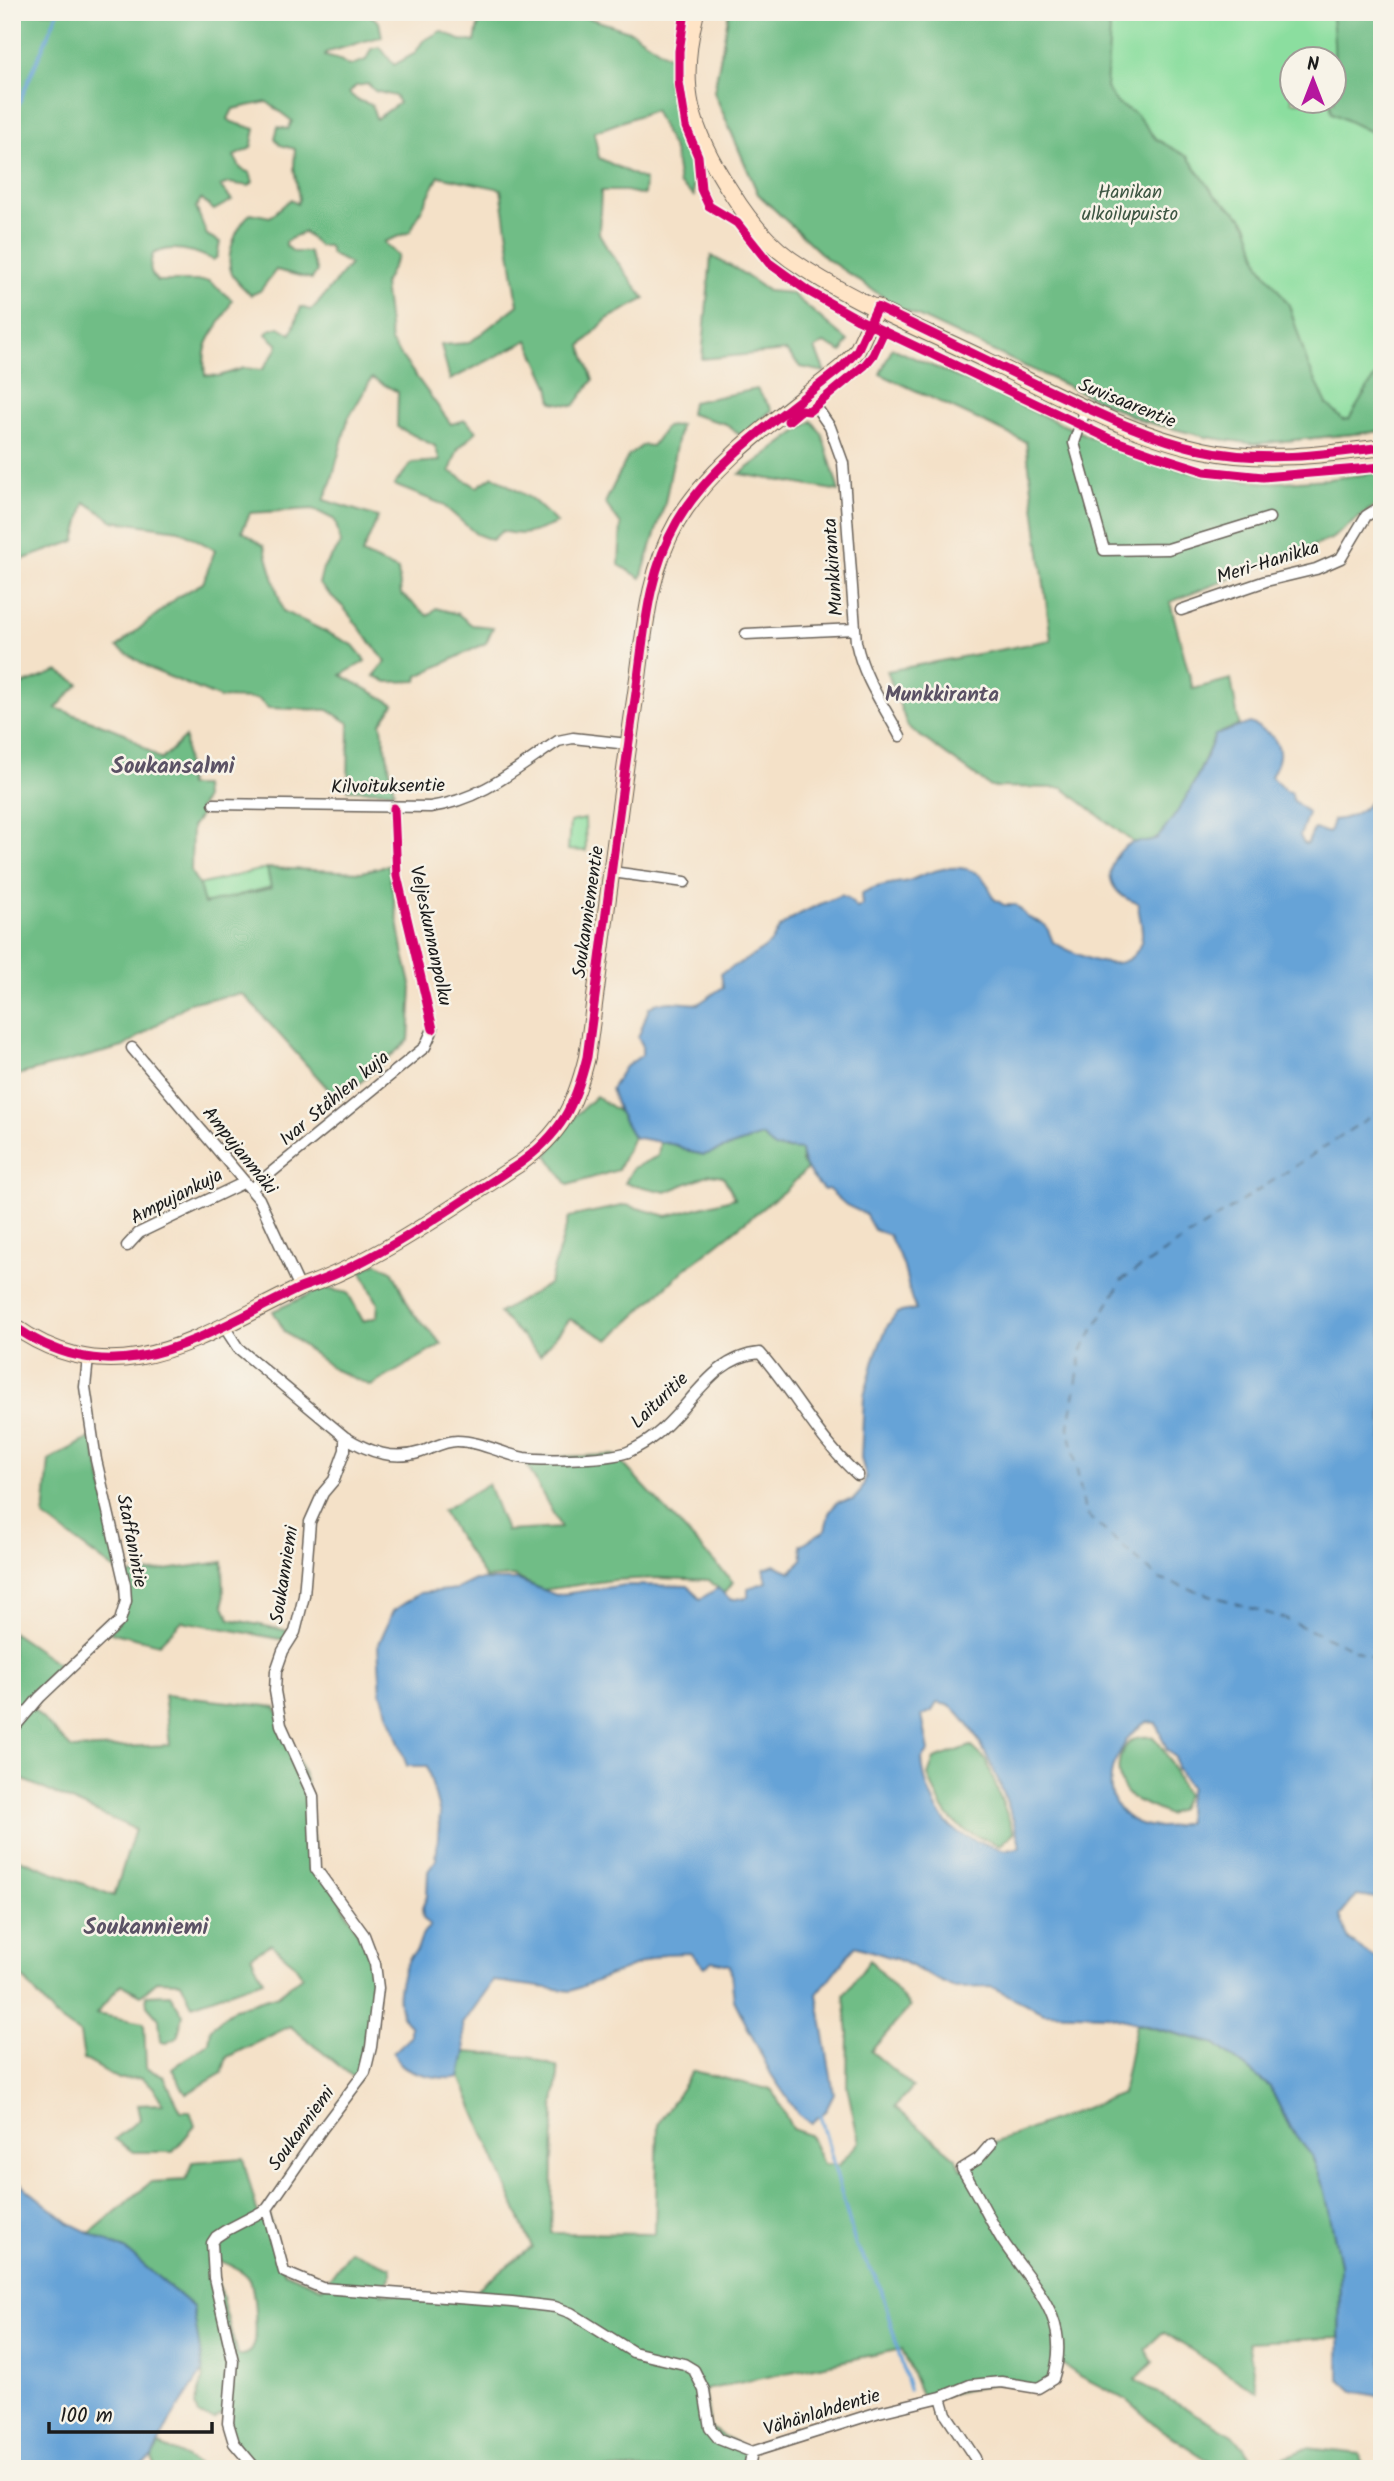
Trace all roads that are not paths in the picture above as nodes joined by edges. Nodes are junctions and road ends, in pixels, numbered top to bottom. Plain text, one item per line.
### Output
1 (696, 12) edge
2 (877, 307) junction
3 (807, 395) junction
4 (1086, 408) junction
5 (1382, 447) edge
6 (1382, 506) edge
7 (1269, 518) dead end
8 (1181, 610) dead end
9 (855, 629) junction
10 (746, 634) dead end
11 (900, 736) dead end
12 (628, 744) junction
13 (214, 804) dead end
14 (612, 872) junction
15 (685, 882) dead end
16 (433, 1029) dead end
17 (132, 1048) dead end
18 (248, 1186) junction
19 (127, 1247) dead end
20 (300, 1288) junction
21 (12, 1325) edge
22 (223, 1325) junction
23 (88, 1358) junction
24 (345, 1437) junction
25 (858, 1475) dead end
26 (12, 1730) edge
27 (991, 2144) dead end
28 (267, 2209) junction
29 (942, 2397) junction
30 (752, 2452) junction
31 (975, 2458) dead end
32 (256, 2469) edge
33 (750, 2469) edge

1 - 2 street, Suvisaarentie
2 - 3 street, Soukanniementie
2 - 4 street, Suvisaarentie
3 - 9 street, Munkkiranta
3 - 12 street, Soukanniementie
4 - 5 street, Suvisaarentie
4 - 7 street
6 - 8 street, Meri-Hanikka
9 - 10 street
9 - 11 street, Munkkiranta
12 - 13 street, Kilvoituksentie
12 - 14 street, Soukanniementie
14 - 15 street
14 - 20 street, Soukanniementie
16 - 18 street, Ivar Ståhlen kuja
17 - 18 street, Ampujanmäki
18 - 19 street, Ampujankuja
18 - 20 street, Ampujanmäki
20 - 22 street, Soukanniementie
21 - 23 street, Soukanniementie
22 - 23 street, Soukanniementie
22 - 24 street
23 - 26 street, Staffanintie
24 - 25 street, Laituritie
24 - 28 street, Soukanniemi
27 - 29 street, Vähänlahdentie
28 - 30 street, Vähänlahdentie
28 - 32 street
29 - 30 street, Vähänlahdentie
29 - 31 street
30 - 33 street

